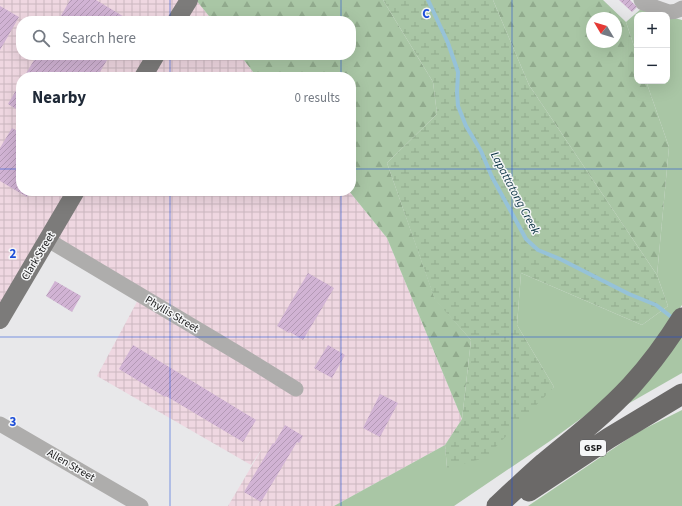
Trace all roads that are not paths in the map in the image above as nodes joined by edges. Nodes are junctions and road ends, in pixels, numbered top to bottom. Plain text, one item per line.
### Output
1 (189, 0) edge
2 (641, 0) edge
3 (682, 8) edge
4 (179, 16) edge
5 (153, 60) edge
6 (146, 72) edge
7 (73, 196) edge
8 (48, 240) junction
9 (682, 318) edge
10 (0, 320) edge
11 (296, 389) dead end
12 (682, 394) edge
13 (0, 424) edge
14 (141, 506) edge
15 (497, 506) edge
16 (506, 506) edge

1 - 4 main road
2 - 3 street
5 - 6 main road
7 - 8 main road, Clark Street
8 - 10 main road, Clark Street
8 - 11 street, Phyllis Street
9 - 15 highway
12 - 16 highway, GSP
13 - 14 street, Allen Street

